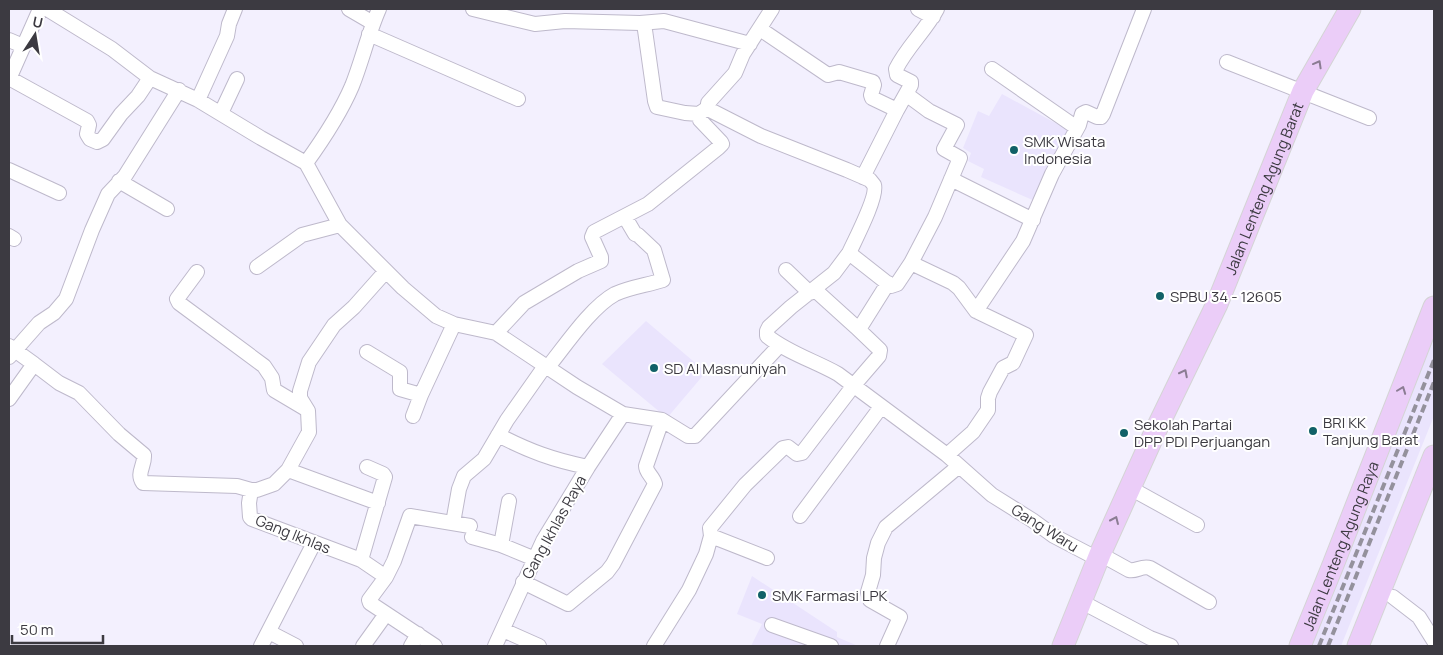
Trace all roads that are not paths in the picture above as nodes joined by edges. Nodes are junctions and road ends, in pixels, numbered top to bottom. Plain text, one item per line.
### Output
1 (40, 9) edge
2 (47, 9) edge
3 (235, 9) edge
4 (350, 9) edge
5 (379, 9) edge
6 (473, 9) edge
7 (772, 9) edge
8 (918, 9) edge
9 (1144, 9) edge
10 (1350, 9) edge
11 (935, 13) edge
12 (644, 23) junction
13 (371, 28) junction
14 (760, 29) junction
15 (9, 40) edge
16 (750, 44) junction
17 (23, 46) junction
18 (1227, 62) dead end
19 (992, 69) dead end
20 (9, 78) edge
21 (150, 78) junction
22 (237, 79) dead end
23 (179, 90) junction
24 (1303, 91) junction
25 (906, 94) junction
26 (518, 99) dead end
27 (198, 100) junction
28 (897, 110) junction
29 (703, 111) junction
30 (221, 113) junction
31 (1369, 118) dead end
32 (1076, 128) junction
33 (306, 163) junction
34 (9, 170) edge
35 (863, 177) junction
36 (951, 179) junction
37 (119, 181) junction
38 (60, 193) dead end
39 (167, 209) dead end
40 (625, 217) junction
41 (338, 220) junction
42 (1033, 220) junction
43 (849, 253) junction
44 (911, 263) junction
45 (257, 267) dead end
46 (786, 270) dead end
47 (386, 271) junction
48 (196, 272) dead end
49 (888, 283) junction
50 (812, 291) junction
51 (1434, 307) edge
52 (976, 311) junction
53 (454, 324) junction
54 (856, 327) junction
55 (496, 333) junction
56 (779, 346) junction
57 (11, 351) edge
58 (367, 352) dead end
59 (34, 364) junction
60 (546, 366) junction
61 (854, 385) junction
62 (421, 395) junction
63 (9, 398) edge
64 (881, 407) junction
65 (308, 411) junction
66 (623, 414) junction
67 (413, 416) dead end
68 (662, 420) junction
69 (498, 435) junction
70 (947, 455) junction
71 (1434, 456) edge
72 (959, 466) junction
73 (367, 467) dead end
74 (588, 467) junction
75 (288, 470) junction
76 (1130, 488) junction
77 (1434, 489) edge
78 (251, 490) junction
79 (509, 501) dead end
80 (378, 503) junction
81 (800, 516) dead end
82 (453, 523) junction
83 (1197, 525) dead end
84 (711, 536) junction
85 (314, 543) junction
86 (501, 545) junction
87 (1099, 556) junction
88 (767, 558) dead end
89 (534, 559) junction
90 (361, 560) junction
91 (386, 576) junction
92 (523, 582) junction
93 (1393, 597) junction
94 (1082, 602) junction
95 (1209, 602) dead end
96 (386, 614) junction
97 (772, 625) dead end
98 (503, 630) junction
99 (269, 632) junction
100 (418, 634) junction
101 (1434, 641) edge
102 (658, 645) edge
103 (261, 646) edge
104 (296, 646) edge
105 (363, 646) edge
106 (411, 646) edge
107 (435, 646) edge
108 (495, 646) edge
109 (539, 646) edge
110 (831, 646) edge
111 (887, 646) edge
112 (1063, 646) edge
113 (1170, 646) edge
114 (1300, 646) edge
115 (1358, 646) edge
116 (1372, 646) edge

1 - 17 street
2 - 21 street
3 - 27 street
4 - 13 street
5 - 13 street
6 - 12 street
7 - 14 street
8 - 11 street
9 - 32 street
24 -> 10 main road, Jalan Lenteng Agung Barat
11 - 25 street
12 - 16 street
12 - 29 street
13 - 26 street
13 - 33 street
14 - 16 street
14 - 28 street
15 - 17 street
16 - 29 street
17 - 20 street
18 - 24 street
19 - 32 street
20 - 21 street
21 - 23 street
22 - 30 street
23 - 27 street
23 - 37 street
24 - 31 street
76 -> 24 main road, Jalan Lenteng Agung Barat
25 - 28 street
25 - 36 street
27 - 30 street
28 - 35 street
29 - 35 street
29 - 40 street
30 - 33 street
32 - 42 street
33 - 41 street
34 - 38 street
35 - 43 street
36 - 42 street
36 - 44 street
37 - 39 street
37 - 57 street
40 - 55 street
40 - 60 street
41 - 45 street
41 - 47 street
42 - 52 street
43 - 49 street
43 - 50 street
44 - 49 street
44 - 52 street
46 - 50 street
47 - 53 street
47 - 65 street
48 - 65 street
49 - 54 street
50 - 54 street
50 - 56 street
114 -> 51 main road, Jalan Lenteng Agung Raya
52 - 70 street
53 - 55 street
53 - 62 street
54 - 61 street
55 - 60 street
56 - 61 street, Gang Waru
56 - 68 street
57 - 59 street
58 - 62 street
59 - 63 street
59 - 78 street
60 - 66 street
60 - 69 street
61 - 64 street, Gang Waru
61 - 84 street
62 - 67 street
64 - 70 street, Gang Waru
64 - 81 street
65 - 75 street
66 - 68 street
66 - 74 street, Gang Ikhlas Raya
68 - 92 street
69 - 74 street
69 - 82 street
70 - 72 street, Gang Waru
71 - 115 main road
72 - 87 street, Gang Waru
72 - 111 street
73 - 80 street
74 - 89 street, Gang Ikhlas Raya
75 - 78 street
75 - 80 street
76 - 83 street
87 -> 76 main road, Jalan Lenteng Agung Barat
77 - 93 main road
78 - 85 street, Gang Ikhlas
79 - 86 street
80 - 90 street
82 - 86 street
82 - 91 street
84 - 88 street
84 - 102 street
85 - 90 street, Gang Ikhlas
85 - 99 street
86 - 89 street
87 - 94 main road, Jalan Lenteng Agung Barat
87 - 95 street, Gang Waru
89 - 92 street, Gang Ikhlas Raya
90 - 91 street, Gang Ikhlas
91 - 96 street
92 - 98 street, Gang Ikhlas Raya
93 - 101 street
93 - 116 main road
94 - 112 main road, Jalan Lenteng Agung Barat
94 - 113 street
96 - 100 street
96 - 105 street
97 - 110 street
98 - 108 street, Gang Ikhlas Raya
98 - 109 street
99 - 103 street
99 - 104 street
100 - 106 street
100 - 107 street

